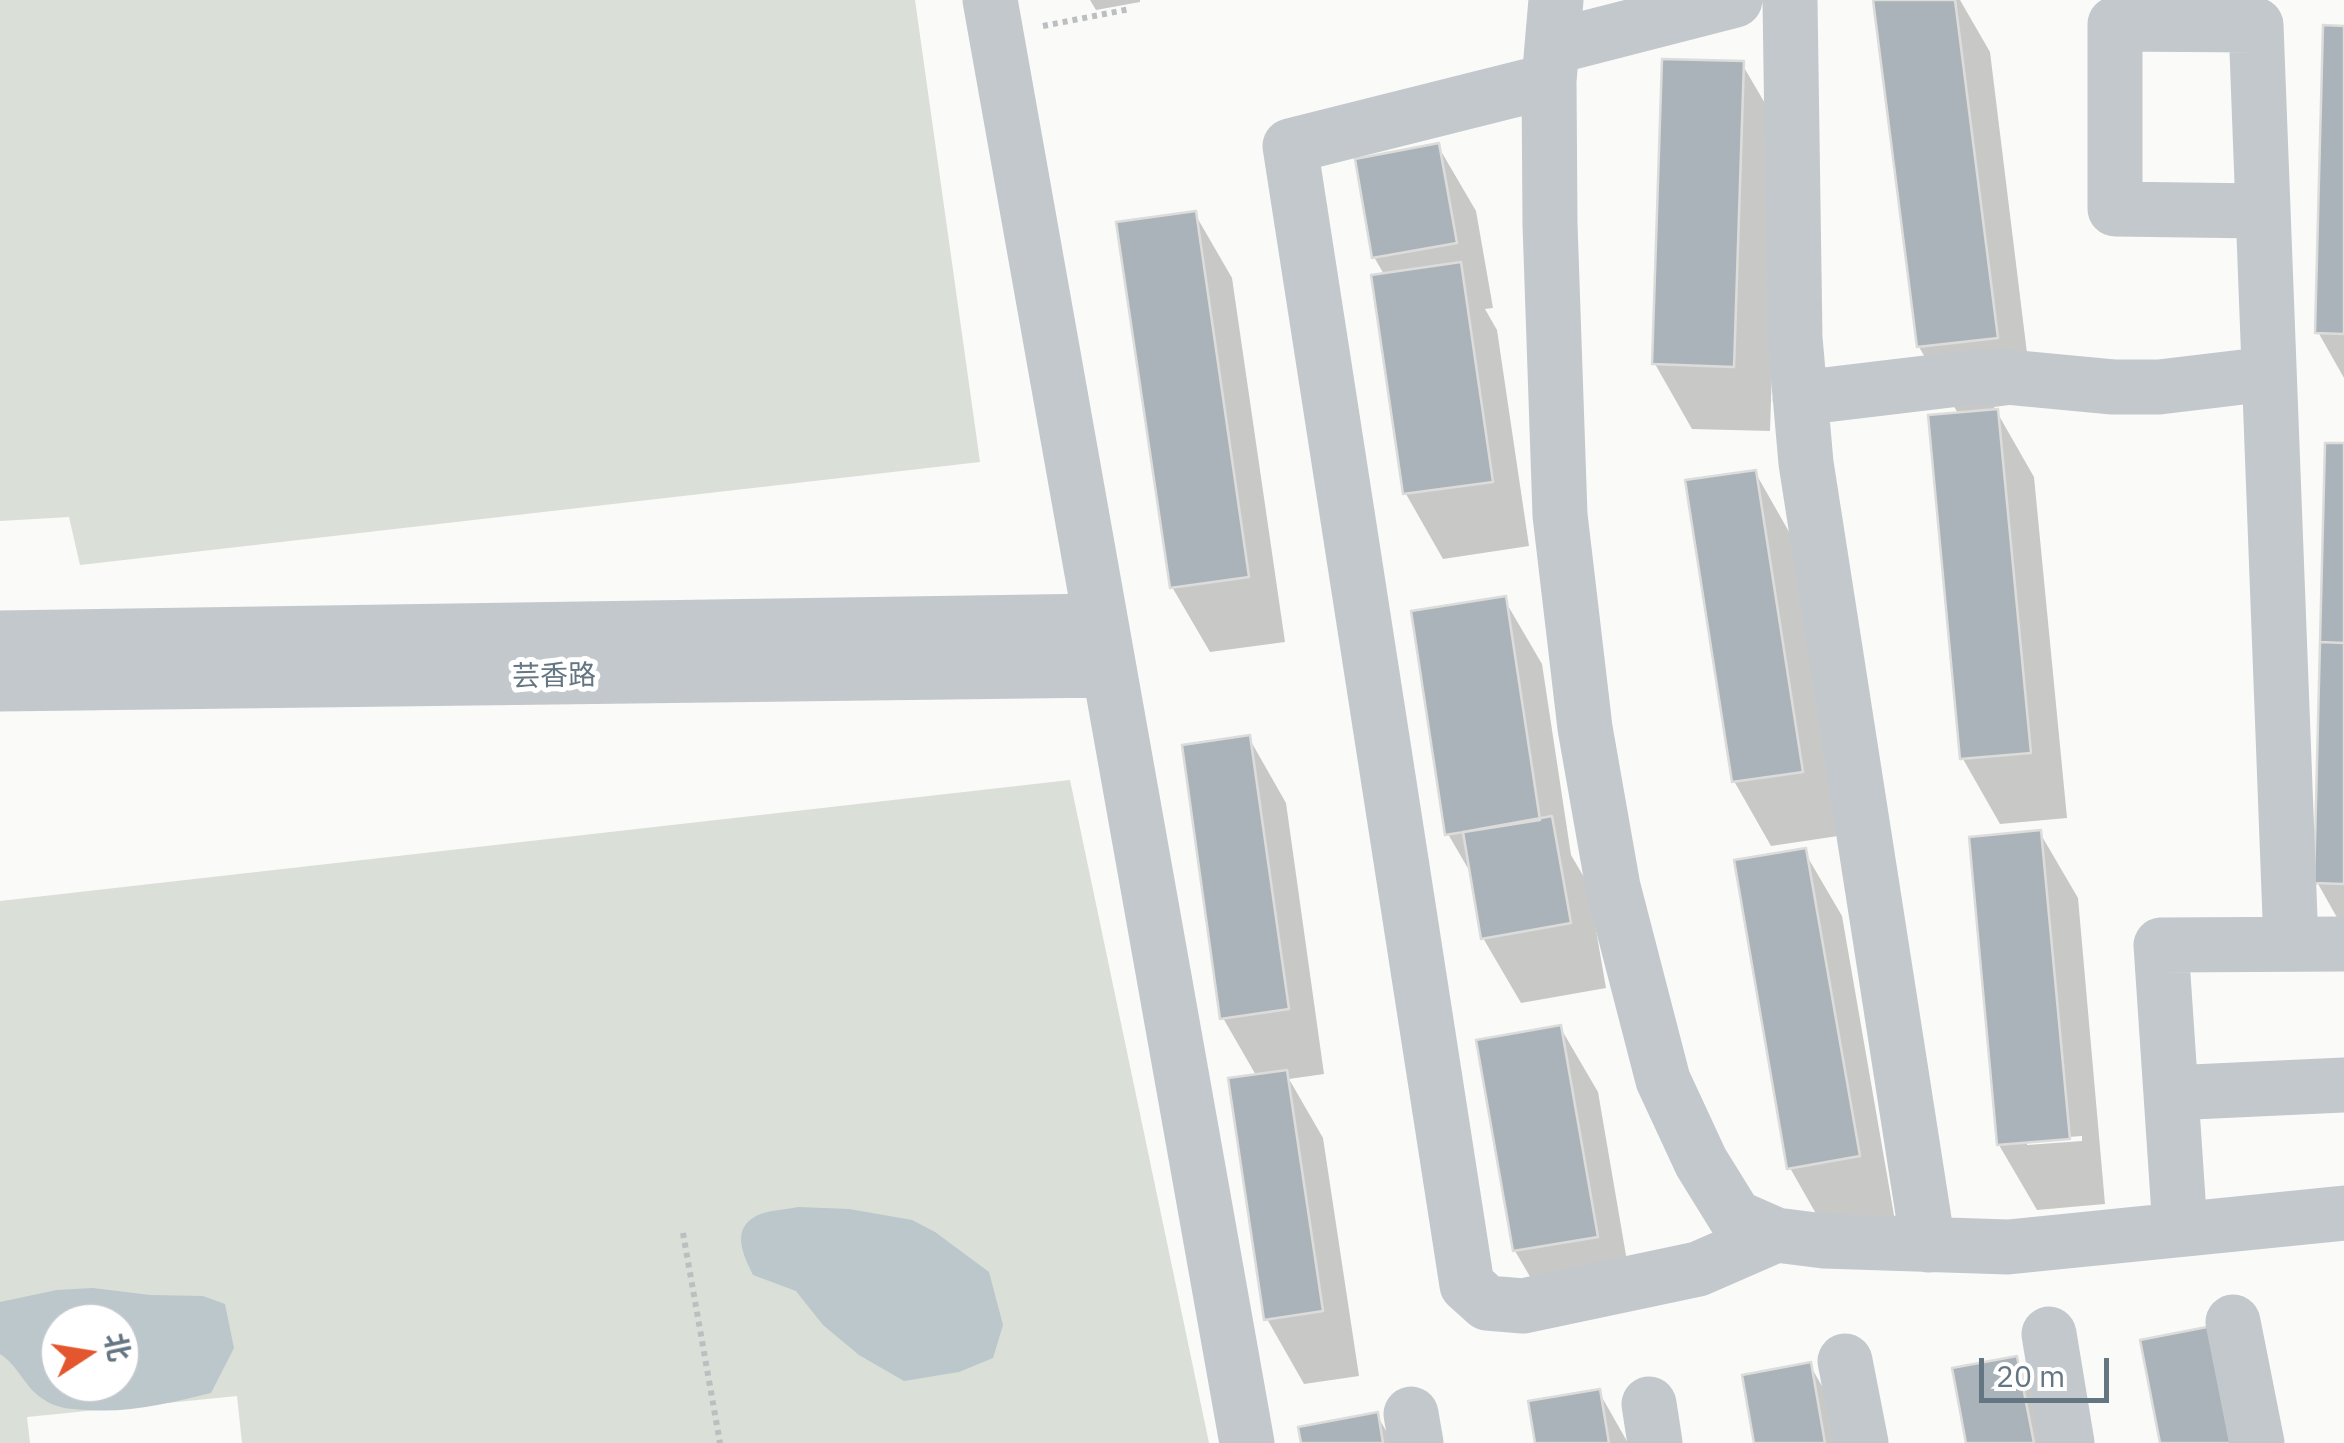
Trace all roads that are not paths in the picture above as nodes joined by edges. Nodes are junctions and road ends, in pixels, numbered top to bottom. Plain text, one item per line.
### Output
1 (1736, 0) edge
2 (1790, 0) edge
3 (2256, 13) edge
4 (993, 18) edge
5 (1552, 43) edge
6 (2262, 210) junction
7 (2268, 374) junction
8 (1800, 398) junction
9 (0, 638) edge
10 (1103, 646) junction
11 (0, 684) edge
12 (2318, 944) edge
13 (2344, 1086) edge
14 (2172, 1093) junction
15 (2344, 1213) edge
16 (2180, 1230) junction
17 (1776, 1234) junction
18 (1928, 1244) junction
19 (2233, 1322) dead end
20 (2048, 1334) dead end
21 (1845, 1361) dead end
22 (1247, 1443) edge
23 (1861, 1443) edge
24 (2067, 1443) edge
25 (2256, 1443) edge

1 - 5 street
2 - 8 street
3 - 6 street
3 - 6 street
4 - 10 street
5 - 17 street
5 - 17 street
6 - 7 street
7 - 8 street
7 - 12 street
8 - 18 street
9 - 10 street, 芸香路
10 - 11 street, 芸香路
10 - 22 street
12 - 14 street
13 - 14 street
14 - 16 street
15 - 16 street
16 - 18 street
17 - 18 street
19 - 25 street
20 - 24 street
21 - 23 street

